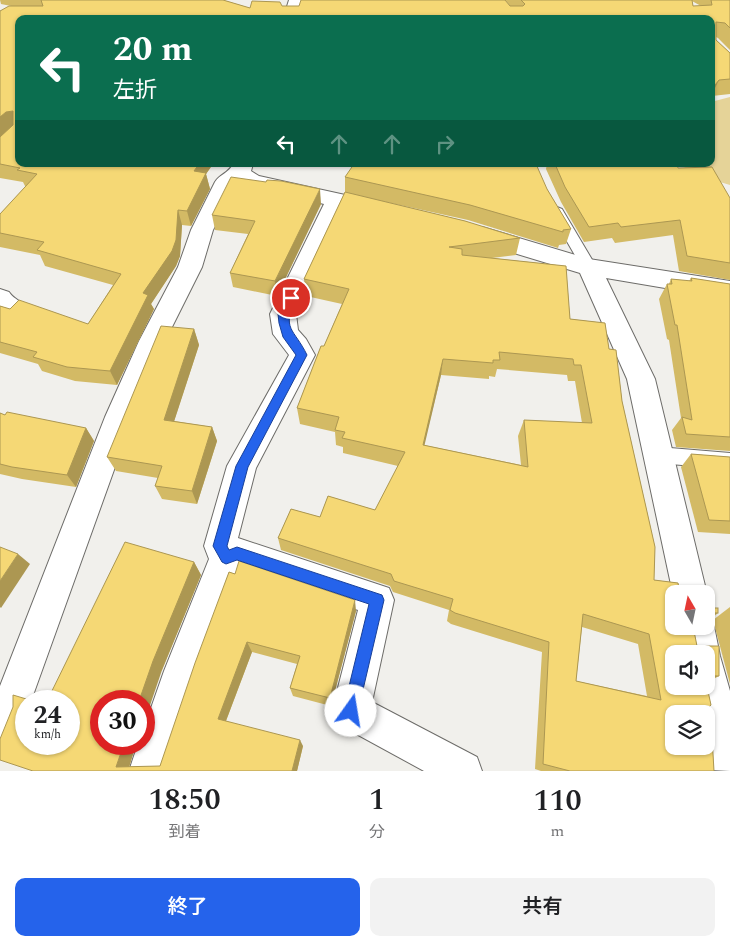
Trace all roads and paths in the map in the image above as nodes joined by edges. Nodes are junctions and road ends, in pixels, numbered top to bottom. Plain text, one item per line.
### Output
1 (297, 0) edge
2 (292, 15) edge
3 (241, 169) edge
4 (337, 198) junction
5 (552, 203) edge
6 (402, 214) edge
7 (458, 228) edge
8 (589, 267) junction
9 (730, 290) edge
10 (658, 455) junction
11 (730, 461) edge
12 (226, 558) junction
13 (688, 585) edge
14 (713, 695) edge
15 (0, 735) edge
16 (730, 770) edge
17 (148, 771) edge
18 (463, 771) edge

1 - 2 street
3 - 4 street
3 - 15 street
4 - 6 street
4 - 12 street
5 - 8 lane
7 - 8 street
8 - 9 street
8 - 10 street
10 - 11 lane
10 - 13 street
12 - 17 street
12 - 18 street
14 - 16 street

